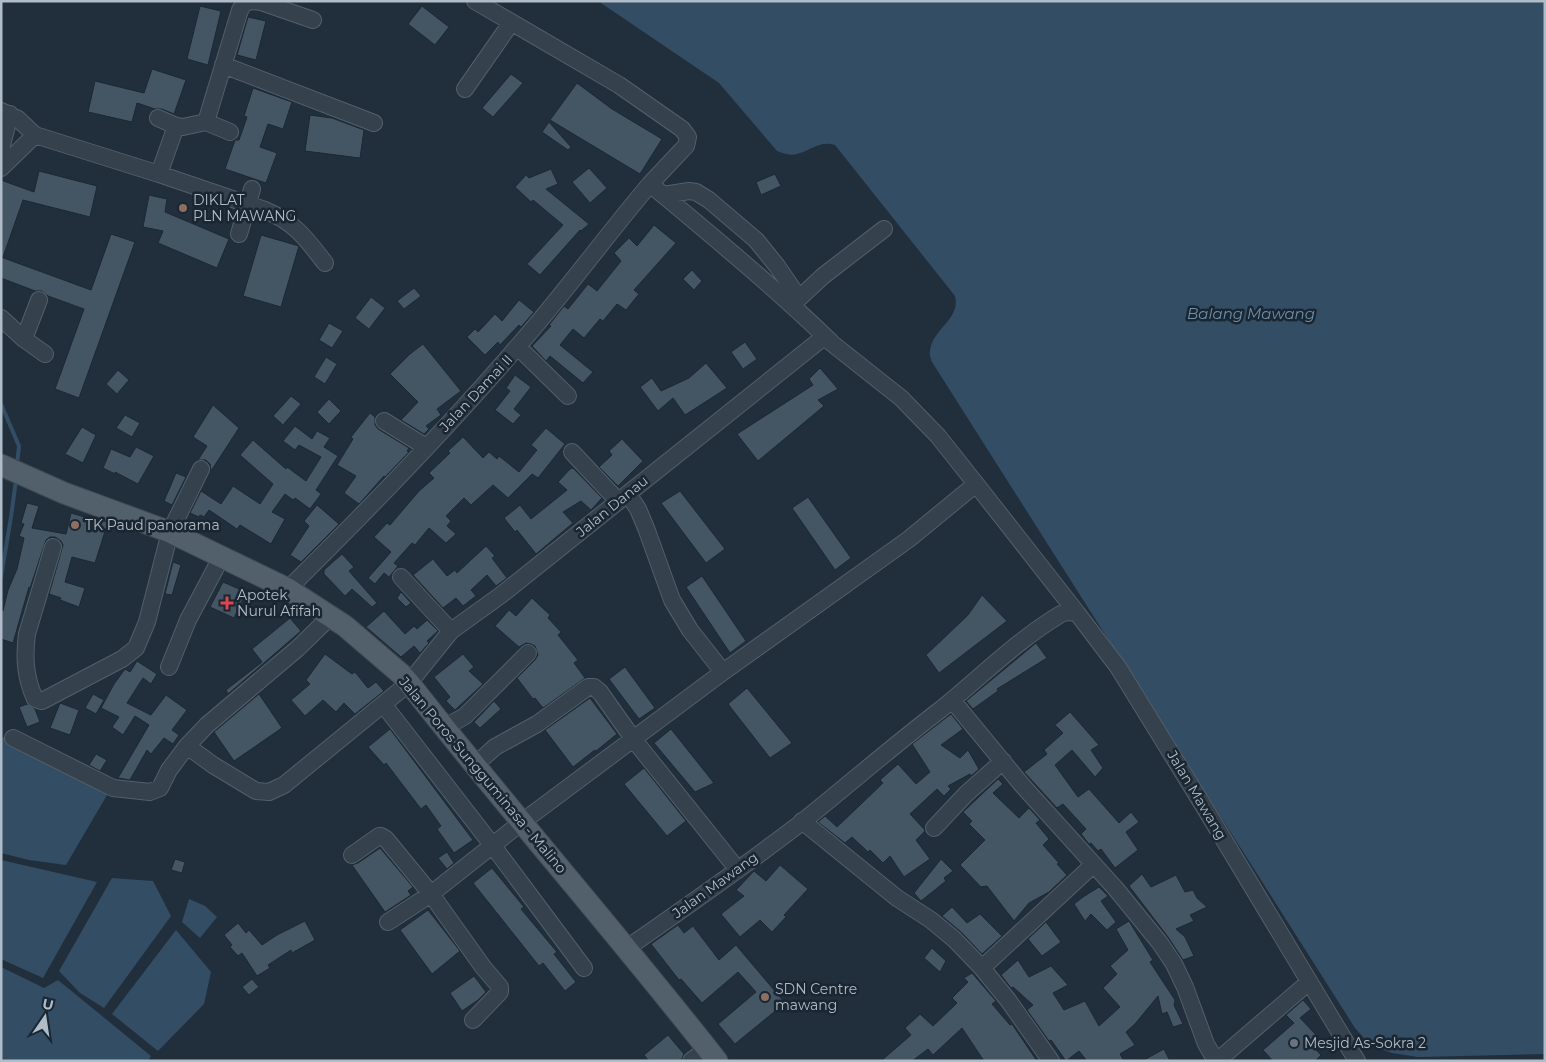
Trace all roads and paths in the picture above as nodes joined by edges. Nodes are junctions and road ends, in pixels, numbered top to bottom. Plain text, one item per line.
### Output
1 (252, 1) edge
2 (475, 1) edge
3 (313, 20) dead end
4 (512, 23) junction
5 (223, 65) junction
6 (465, 89) dead end
7 (6, 113) edge
8 (158, 118) dead end
9 (206, 122) junction
10 (374, 123) dead end
11 (176, 126) junction
12 (230, 132) dead end
13 (35, 135) junction
14 (1, 149) edge
15 (1, 168) edge
16 (159, 174) junction
17 (650, 184) junction
18 (663, 195) junction
19 (250, 197) junction
20 (880, 231) dead end
21 (239, 234) dead end
22 (325, 263) dead end
23 (39, 300) dead end
24 (796, 302) junction
25 (1, 318) edge
26 (24, 339) junction
27 (828, 340) junction
28 (518, 347) junction
29 (45, 354) dead end
30 (568, 396) dead end
31 (384, 421) dead end
32 (426, 447) junction
33 (572, 452) dead end
34 (1, 465) edge
35 (201, 469) dead end
36 (976, 484) junction
37 (623, 497) junction
38 (170, 532) junction
39 (53, 547) dead end
40 (222, 556) junction
41 (401, 577) dead end
42 (288, 589) junction
43 (1077, 613) junction
44 (330, 617) junction
45 (451, 631) junction
46 (528, 653) dead end
47 (169, 667) dead end
48 (723, 672) junction
49 (409, 683) junction
50 (952, 700) junction
51 (383, 704) junction
52 (444, 728) junction
53 (13, 738) dead end
54 (634, 740) junction
55 (188, 746) junction
56 (1003, 761) junction
57 (474, 766) junction
58 (802, 821) junction
59 (522, 822) junction
60 (934, 828) dead end
61 (493, 846) junction
62 (352, 855) dead end
63 (1093, 864) junction
64 (738, 870) junction
65 (431, 894) junction
66 (388, 922) dead end
67 (627, 948) junction
68 (584, 968) dead end
69 (982, 968) junction
70 (1309, 982) junction
71 (473, 1020) dead end
72 (705, 1057) edge
73 (1051, 1061) edge
74 (1217, 1061) edge
75 (1357, 1061) edge

1 - 3 street
1 - 5 street
2 - 4 street, Jalan Damai II
4 - 6 street
4 - 17 street, Jalan Damai II
5 - 9 street
5 - 10 street
7 - 13 street
7 - 14 street
8 - 11 street
9 - 11 street
9 - 12 street
11 - 16 street
13 - 15 street
13 - 16 street
16 - 19 street
17 - 18 street
17 - 28 street, Jalan Damai II
18 - 24 street
18 - 24 street
19 - 21 street
19 - 22 street
20 - 24 street
23 - 26 street
24 - 27 street, Jalan Mawang
25 - 26 street
26 - 29 street
27 - 36 street, Jalan Mawang
27 - 37 street, Jalan Danau
28 - 30 street
28 - 32 street, Jalan Damai II
31 - 32 street
32 - 42 street, Jalan Damai II
33 - 37 street
34 - 38 main road, Jalan Poros Sungguminasa - Malino
35 - 38 street
36 - 43 street, Jalan Mawang
36 - 48 street
37 - 45 street, Jalan Danau
37 - 48 street
38 - 39 street
38 - 40 main road, Jalan Poros Sungguminasa - Malino
40 - 42 main road, Jalan Poros Sungguminasa - Malino
40 - 47 street
41 - 45 street
42 - 44 main road, Jalan Poros Sungguminasa - Malino
43 - 50 street, Jalan Mawang
43 - 70 street, Jalan Mawang
44 - 49 main road, Jalan Poros Sungguminasa - Malino
44 - 55 street
45 - 49 street, Jalan Danau
46 - 52 street
48 - 54 street
49 - 51 street, Jalan Danau
49 - 52 main road, Jalan Poros Sungguminasa - Malino
50 - 56 street
50 - 58 street, Jalan Mawang
51 - 55 street, Jalan Danau
51 - 61 street
52 - 57 main road, Jalan Poros Sungguminasa - Malino
53 - 55 street
54 - 57 street
54 - 59 street
54 - 64 street
56 - 60 street
56 - 63 street
57 - 59 main road, Jalan Poros Sungguminasa - Malino
58 - 64 street, Jalan Mawang
58 - 69 street
59 - 61 street
59 - 67 main road, Jalan Poros Sungguminasa - Malino
61 - 65 street
61 - 68 street
62 - 65 street
63 - 69 street
63 - 74 street
64 - 67 street, Jalan Mawang
65 - 66 street
65 - 71 street
67 - 72 main road, Jalan Poros Sungguminasa - Malino
69 - 73 street
70 - 74 street
70 - 75 street, Jalan Mawang

